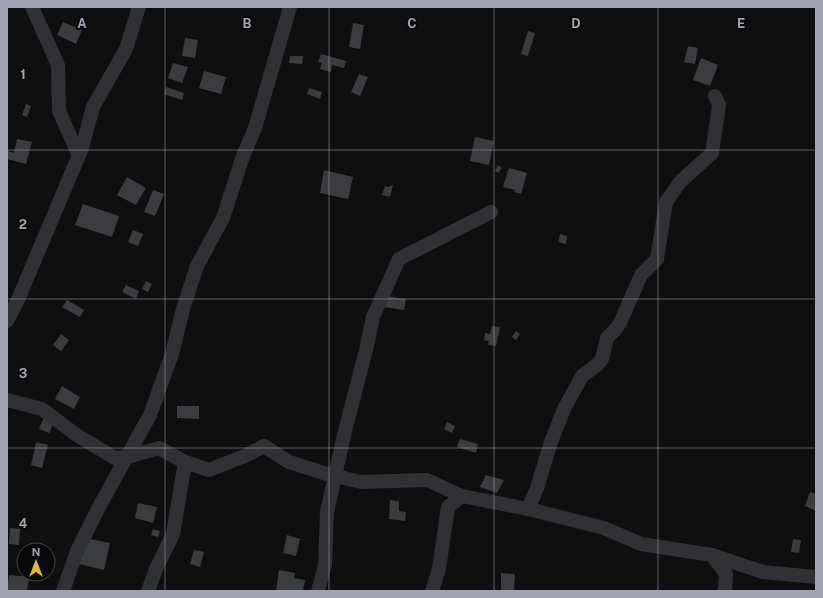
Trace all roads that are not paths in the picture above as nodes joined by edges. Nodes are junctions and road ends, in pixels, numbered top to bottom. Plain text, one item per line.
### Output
1 (32, 7) edge
2 (139, 7) edge
3 (290, 7) edge
4 (715, 96) dead end
5 (79, 156) junction
6 (491, 212) dead end
7 (7, 321) edge
8 (7, 400) edge
9 (128, 457) junction
10 (185, 462) junction
11 (334, 476) junction
12 (462, 496) junction
13 (528, 509) junction
14 (712, 555) junction
15 (816, 577) edge
16 (63, 591) edge
17 (148, 591) edge
18 (318, 591) edge
19 (432, 591) edge
20 (725, 591) edge

1 - 5 street
2 - 5 street
3 - 9 street
4 - 13 street
5 - 7 street
6 - 11 street
8 - 9 street
9 - 10 street
9 - 16 street
10 - 11 street
10 - 17 street
11 - 12 street
11 - 18 street
12 - 13 street
12 - 19 street
13 - 14 street
14 - 15 street
14 - 20 street

